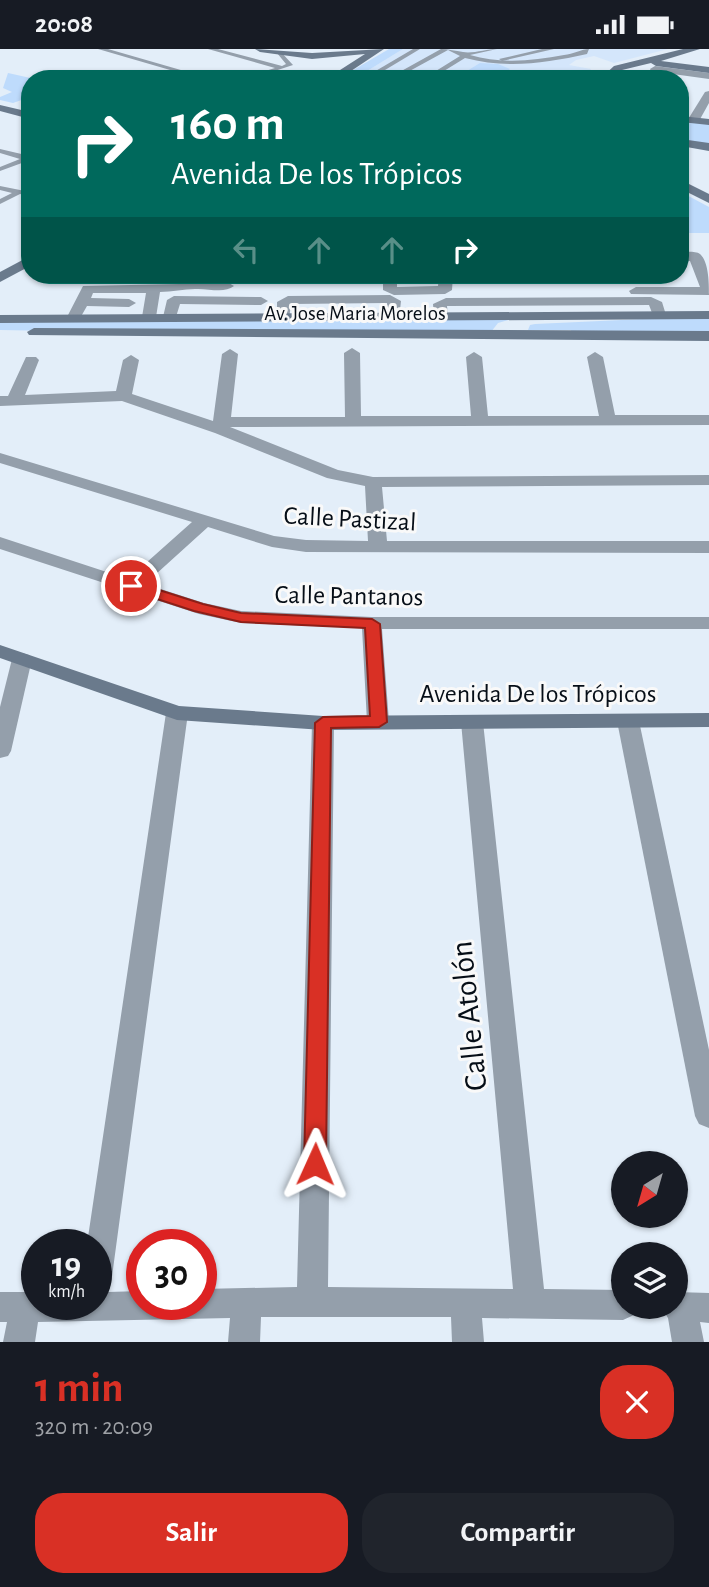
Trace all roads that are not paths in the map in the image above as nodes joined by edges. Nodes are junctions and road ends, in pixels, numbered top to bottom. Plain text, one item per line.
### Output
1 (102, 49) edge
2 (211, 49) edge
3 (260, 49) edge
4 (379, 49) edge
5 (417, 49) edge
6 (443, 49) edge
7 (456, 49) edge
8 (494, 49) edge
9 (551, 49) edge
10 (586, 49) edge
11 (695, 49) edge
12 (285, 51) edge
13 (467, 55) junction
14 (494, 61) junction
15 (643, 61) junction
16 (281, 67) junction
17 (655, 69) dead end
18 (177, 70) edge
19 (271, 70) edge
20 (345, 70) edge
21 (381, 70) edge
22 (406, 70) edge
23 (441, 70) edge
24 (616, 70) edge
25 (668, 70) edge
26 (689, 72) edge
27 (709, 73) edge
28 (709, 94) edge
29 (0, 108) edge
30 (21, 114) edge
31 (689, 118) edge
32 (689, 120) edge
33 (709, 123) edge
34 (689, 144) edge
35 (709, 147) edge
36 (0, 151) edge
37 (21, 156) edge
38 (21, 161) edge
39 (2, 167) edge
40 (0, 188) edge
41 (689, 188) edge
42 (18, 192) junction
43 (21, 192) edge
44 (709, 199) edge
45 (0, 202) edge
46 (21, 253) edge
47 (7, 257) dead end
48 (689, 257) edge
49 (21, 265) edge
50 (704, 268) edge
51 (0, 278) edge
52 (184, 284) edge
53 (214, 284) edge
54 (380, 284) edge
55 (390, 284) edge
56 (446, 284) edge
57 (465, 284) edge
58 (648, 284) edge
59 (227, 286) dead end
60 (484, 287) dead end
61 (130, 288) edge
62 (154, 288) junction
63 (418, 291) junction
64 (616, 291) dead end
65 (651, 291) junction
66 (679, 291) junction
67 (349, 293) junction
68 (261, 301) dead end
69 (547, 309) junction
70 (626, 315) junction
71 (659, 315) junction
72 (688, 315) junction
73 (709, 315) edge
74 (284, 316) junction
75 (353, 316) junction
76 (394, 316) junction
77 (420, 316) junction
78 (74, 317) junction
79 (149, 317) junction
80 (170, 317) junction
81 (0, 319) edge
82 (0, 332) edge
83 (522, 335) junction
84 (709, 336) edge
85 (352, 353) dead end
86 (230, 354) dead end
87 (474, 357) dead end
88 (596, 357) dead end
89 (131, 360) dead end
90 (31, 361) dead end
91 (123, 396) junction
92 (8, 400) edge
93 (709, 420) edge
94 (353, 421) junction
95 (480, 421) junction
96 (608, 421) junction
97 (221, 426) junction
98 (0, 459) edge
99 (709, 480) edge
100 (373, 482) junction
101 (204, 521) junction
102 (0, 543) edge
103 (709, 547) edge
104 (378, 548) junction
105 (131, 586) junction
106 (709, 623) edge
107 (372, 624) junction
108 (0, 650) edge
109 (22, 659) junction
110 (177, 713) junction
111 (709, 720) edge
112 (628, 721) junction
113 (379, 722) junction
114 (472, 722) junction
115 (323, 723) junction
116 (0, 751) edge
117 (709, 1116) edge
118 (104, 1229) edge
119 (112, 1299) edge
120 (312, 1301) junction
121 (466, 1303) junction
122 (530, 1303) junction
123 (246, 1304) junction
124 (611, 1305) edge
125 (13, 1307) edge
126 (688, 1319) edge
127 (19, 1342) edge
128 (244, 1342) edge
129 (468, 1342) edge
130 (688, 1342) edge

1 - 18 lane
2 - 16 lane
3 - 12 main road
4 - 12 main road
4 - 20 main road
5 - 21 lane
6 - 13 lane
6 - 22 lane
7 - 13 lane
8 - 13 lane
9 - 14 lane
10 - 14 lane
11 - 15 main road
12 - 16 lane
13 - 14 lane
13 - 23 lane
15 - 24 main road
15 - 27 main road
16 - 19 lane
17 - 25 street
26 - 27 street
28 - 31 street
29 - 30 main road
32 - 33 main road
34 - 35 main road
36 - 37 lane
38 - 39 lane
40 - 42 lane
41 - 44 main road
42 - 43 lane
42 - 45 lane
46 - 47 main road
48 - 50 street
49 - 51 main road
50 - 66 street
52 - 62 street
53 - 59 street
54 - 67 street
55 - 63 street
56 - 63 street
57 - 60 street
58 - 65 street
61 - 62 street
61 - 78 street
62 - 79 street
63 - 77 street
64 - 65 street
65 - 66 street
66 - 72 street
67 - 74 street
67 - 75 street
67 - 76 street
68 - 80 street
69 - 70 main road, Av. Jose Maria Morelos
69 - 71 street
69 - 77 main road, Av. Jose Maria Morelos
70 - 71 main road, Av. Jose Maria Morelos
70 - 83 main road
71 - 72 main road, Av. Jose Maria Morelos
72 - 73 main road, Av. Jose Maria Morelos
74 - 75 main road, Av. Jose Maria Morelos
74 - 80 main road, Av. Jose Maria Morelos
75 - 76 main road, Av. Jose Maria Morelos
76 - 77 main road, Av. Jose Maria Morelos
78 - 79 main road, Av. Jose Maria Morelos
78 - 81 main road, Av. Jose Maria Morelos
79 - 80 main road, Av. Jose Maria Morelos
82 - 83 main road, Av. Jose Maria Morelos
83 - 84 main road, Av. Jose Maria Morelos
85 - 94 street
86 - 97 street
87 - 95 street
88 - 96 street
89 - 91 street
90 - 92 street
91 - 92 street
91 - 97 street
93 - 96 street
94 - 95 street
94 - 97 street
95 - 96 street
97 - 100 street
98 - 101 street, Calle Pastizal
99 - 100 street
100 - 104 street
101 - 104 street, Calle Pastizal
101 - 105 street
102 - 105 street, Calle Pantanos
103 - 104 street, Calle Pastizal
105 - 107 street, Calle Pantanos
106 - 107 street, Calle Pantanos
107 - 113 street
108 - 109 main road, Avenida De los Trópicos
109 - 110 main road, Avenida De los Trópicos
109 - 116 street
110 - 115 main road, Avenida De los Trópicos
110 - 118 street
111 - 112 main road, Avenida De los Trópicos
112 - 114 main road, Avenida De los Trópicos
112 - 117 street
113 - 114 main road, Avenida De los Trópicos
113 - 115 main road, Avenida De los Trópicos
114 - 122 street, Calle Atolón
115 - 120 street
119 - 123 street
120 - 121 street
120 - 123 street
121 - 122 street
121 - 129 street
122 - 124 street
123 - 128 street
125 - 127 street
126 - 130 street

